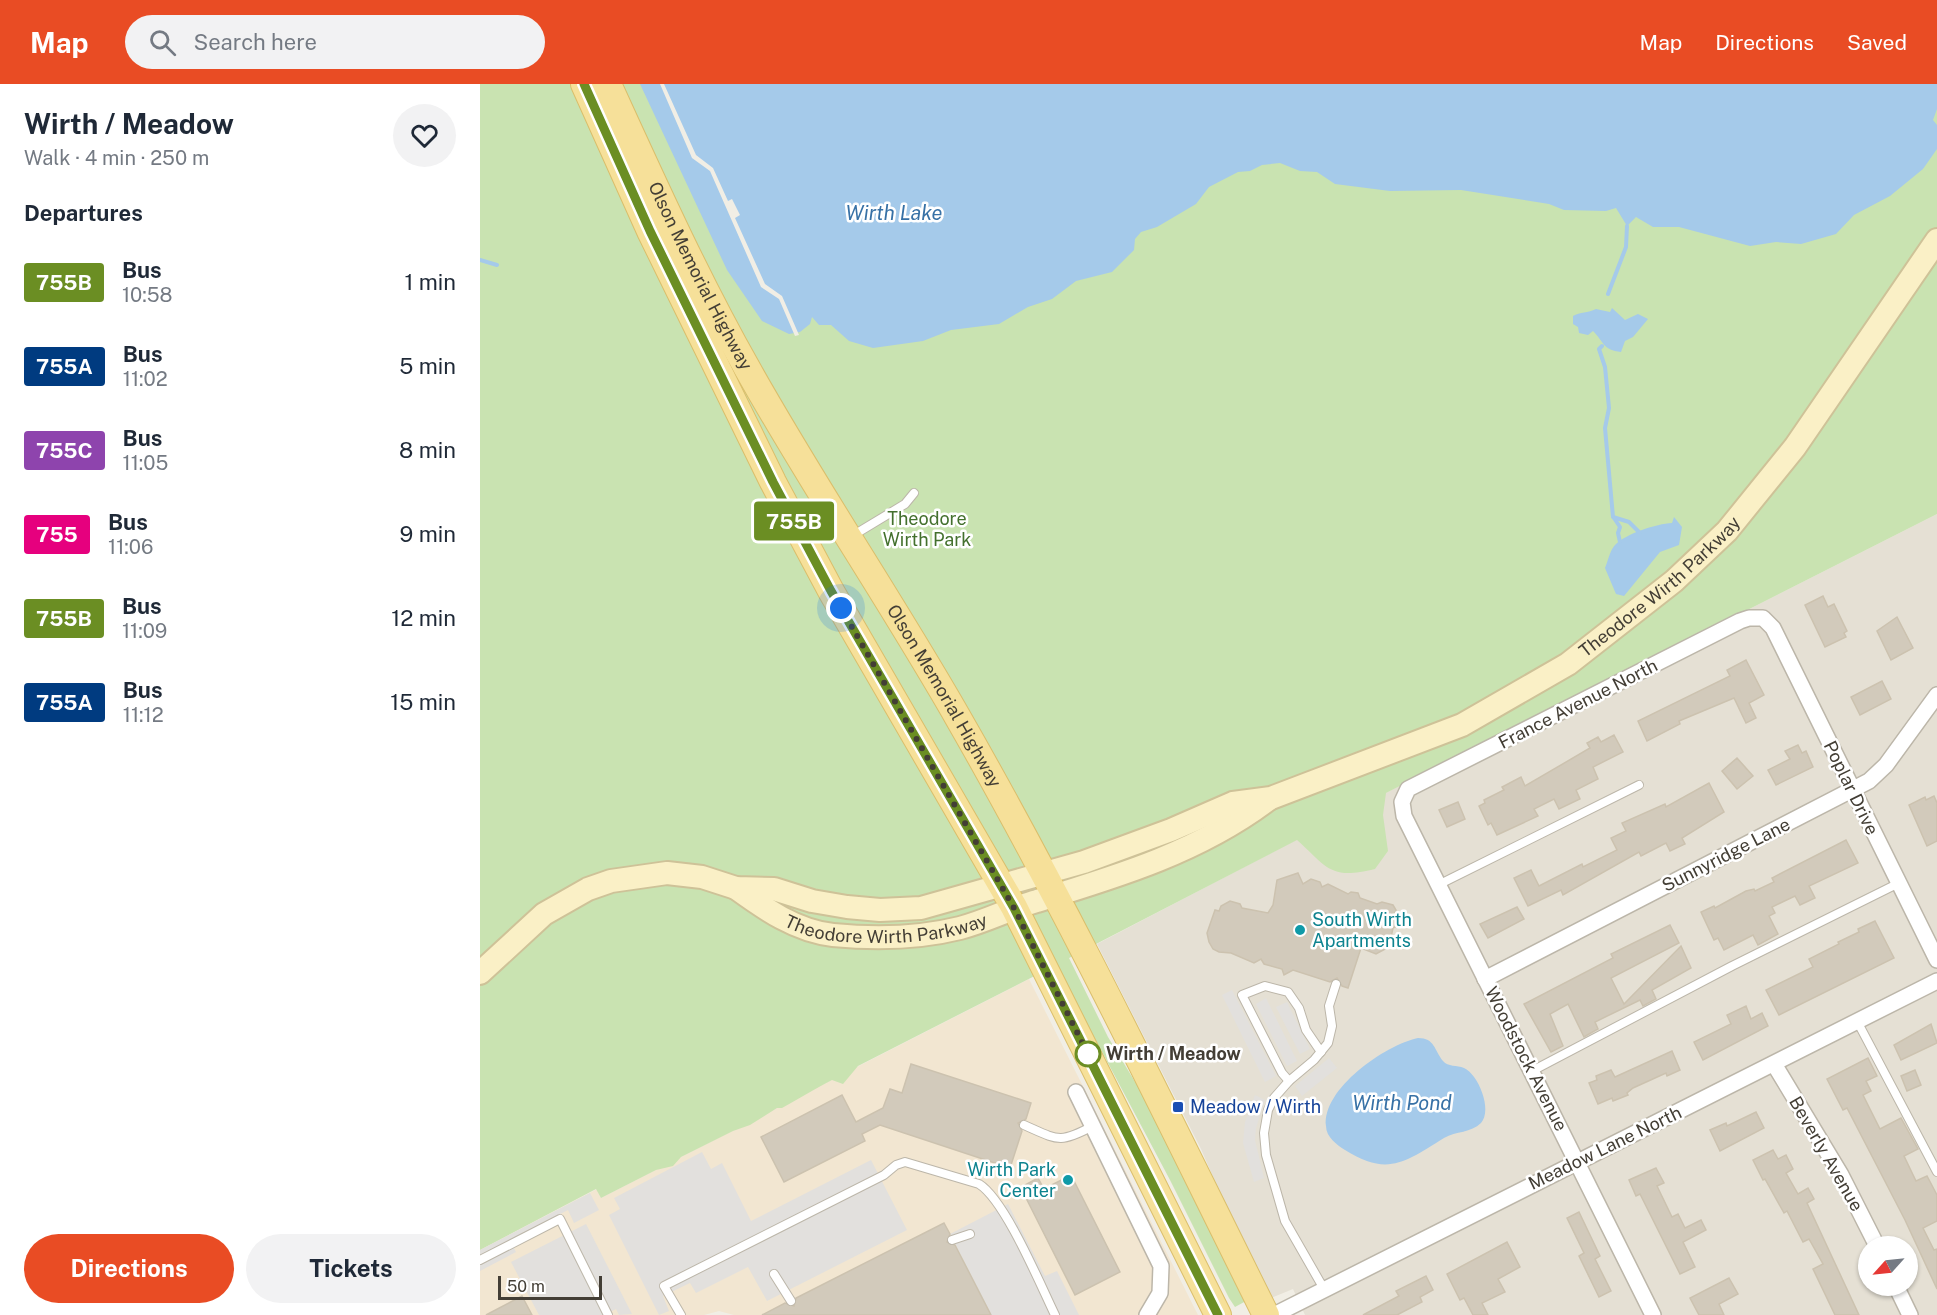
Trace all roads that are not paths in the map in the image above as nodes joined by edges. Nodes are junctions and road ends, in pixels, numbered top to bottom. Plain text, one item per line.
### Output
1 (584, 84) edge
2 (608, 84) edge
3 (1937, 240) edge
4 (914, 493) dead end
5 (849, 537) junction
6 (1763, 618) joint
7 (1937, 695) edge
8 (1639, 785) dead end
9 (1852, 790) junction
10 (1402, 802) joint
11 (1899, 883) junction
12 (1049, 884) junction
13 (1438, 885) junction
14 (736, 888) junction
15 (1008, 897) junction
16 (1937, 960) edge
17 (480, 973) edge
18 (1485, 979) junction
19 (1937, 981) edge
20 (1336, 984) dead end
21 (1857, 1021) junction
22 (1321, 1052) junction
23 (1774, 1064) junction
24 (1532, 1071) junction
25 (1289, 1081) junction
26 (1076, 1092) dead end
27 (1024, 1125) dead end
28 (1093, 1126) junction
29 (1577, 1162) junction
30 (1937, 1172) edge
31 (970, 1234) dead end
32 (1872, 1236) edge
33 (952, 1240) dead end
34 (480, 1260) edge
35 (774, 1274) dead end
36 (1324, 1289) junction
37 (1901, 1296) edge
38 (791, 1300) dead end
39 (1295, 1310) edge
40 (608, 1315) edge
41 (681, 1315) edge
42 (1055, 1315) edge
43 (1147, 1315) edge
44 (1218, 1315) edge
45 (1266, 1315) edge
46 (1274, 1315) edge
47 (1653, 1315) edge
48 (1910, 1315) edge

1 - 15 main road, Olson Memorial Highway
2 - 5 main road, Olson Memorial Highway
3 - 12 street, Theodore Wirth Parkway
4 - 5 lane
5 - 12 main road, Olson Memorial Highway
6 - 9 street, Poplar Drive
6 - 10 street, France Avenue North
7 - 9 street, Sunnyridge Lane
8 - 13 lane
9 - 11 street, Poplar Drive
9 - 18 street, Sunnyridge Lane
10 - 13 street, Woodstock Avenue
11 - 16 street, Poplar Drive
11 - 24 lane
12 - 15 street, Theodore Wirth Parkway
12 - 45 main road, Olson Memorial Highway
13 - 18 street, Woodstock Avenue
14 - 15 street, Theodore Wirth Parkway
14 - 15 street, Theodore Wirth Parkway
14 - 17 street, Theodore Wirth Parkway
15 - 44 main road, Olson Memorial Highway
18 - 24 street, Woodstock Avenue
19 - 21 street, Meadow Lane North
20 - 22 lane
21 - 23 street, Meadow Lane North
21 - 30 lane
22 - 25 lane
22 - 25 lane
23 - 29 street, Meadow Lane North
23 - 32 street, Beverly Avenue
24 - 29 street, Woodstock Avenue
25 - 36 lane
26 - 28 street
27 - 28 lane
28 - 43 street
29 - 36 street, Meadow Lane North
29 - 47 street, Woodstock Avenue
31 - 33 lane
34 - 40 lane
35 - 38 lane
36 - 39 street, Meadow Lane North
37 - 48 street
39 - 46 street, Meadow Lane North
41 - 42 lane

